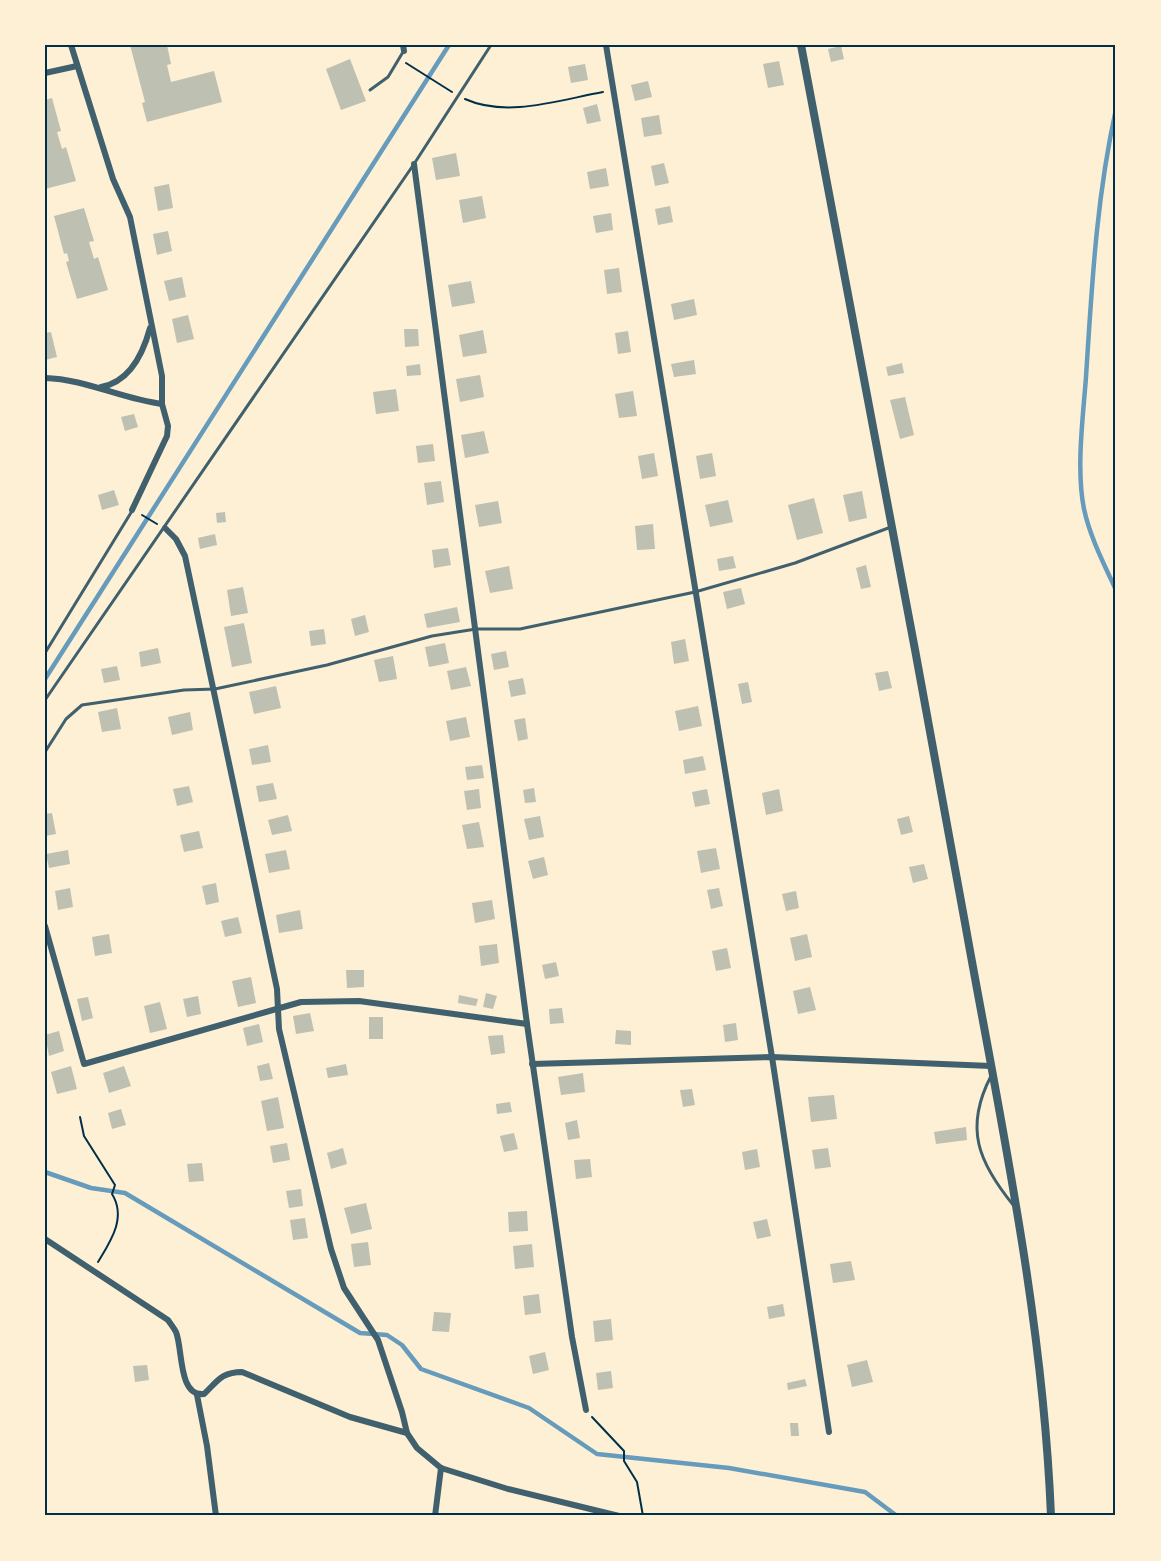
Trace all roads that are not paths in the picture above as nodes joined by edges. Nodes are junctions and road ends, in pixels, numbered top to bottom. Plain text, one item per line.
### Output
1 (72, 45) edge
2 (491, 45) edge
3 (606, 45) edge
4 (801, 45) edge
5 (404, 48) edge
6 (77, 66) junction
7 (45, 73) edge
8 (369, 90) dead end
9 (414, 164) junction
10 (151, 325) junction
11 (45, 378) edge
12 (100, 388) junction
13 (162, 404) junction
14 (132, 510) joint
15 (893, 527) junction
16 (165, 528) junction
17 (695, 592) junction
18 (476, 629) junction
19 (45, 653) edge
20 (214, 689) junction
21 (45, 700) edge
22 (45, 752) edge
23 (45, 926) edge
24 (279, 1009) junction
25 (527, 1024) junction
26 (772, 1058) junction
27 (532, 1064) junction
28 (991, 1070) junction
29 (1015, 1207) junction
30 (45, 1239) edge
31 (197, 1395) junction
32 (586, 1410) road end
33 (829, 1432) dead end
34 (406, 1433) junction
35 (441, 1468) junction
36 (216, 1516) edge
37 (435, 1516) edge
38 (620, 1516) edge
39 (1051, 1516) edge

1 - 6 street
2 - 9 lane
3 - 17 street
4 - 15 street
5 - 8 lane
6 - 7 street
6 - 10 street
9 - 16 lane
9 - 18 street
10 - 12 street
10 - 13 street
11 - 12 street
12 - 13 street
13 - 14 street
14 - 19 lane
15 - 17 lane
15 - 28 street
16 - 20 street
16 - 21 lane
17 - 18 lane
17 - 26 street
18 - 20 lane
18 - 25 street
20 - 22 lane
20 - 24 street
23 - 24 street
24 - 25 street
24 - 34 street
25 - 27 street
26 - 27 street
26 - 28 street
26 - 33 street
27 - 32 street
28 - 29 street
28 - 29 lane
29 - 39 street
30 - 31 street
31 - 34 street
31 - 36 street
34 - 35 street
35 - 37 street
35 - 38 street

